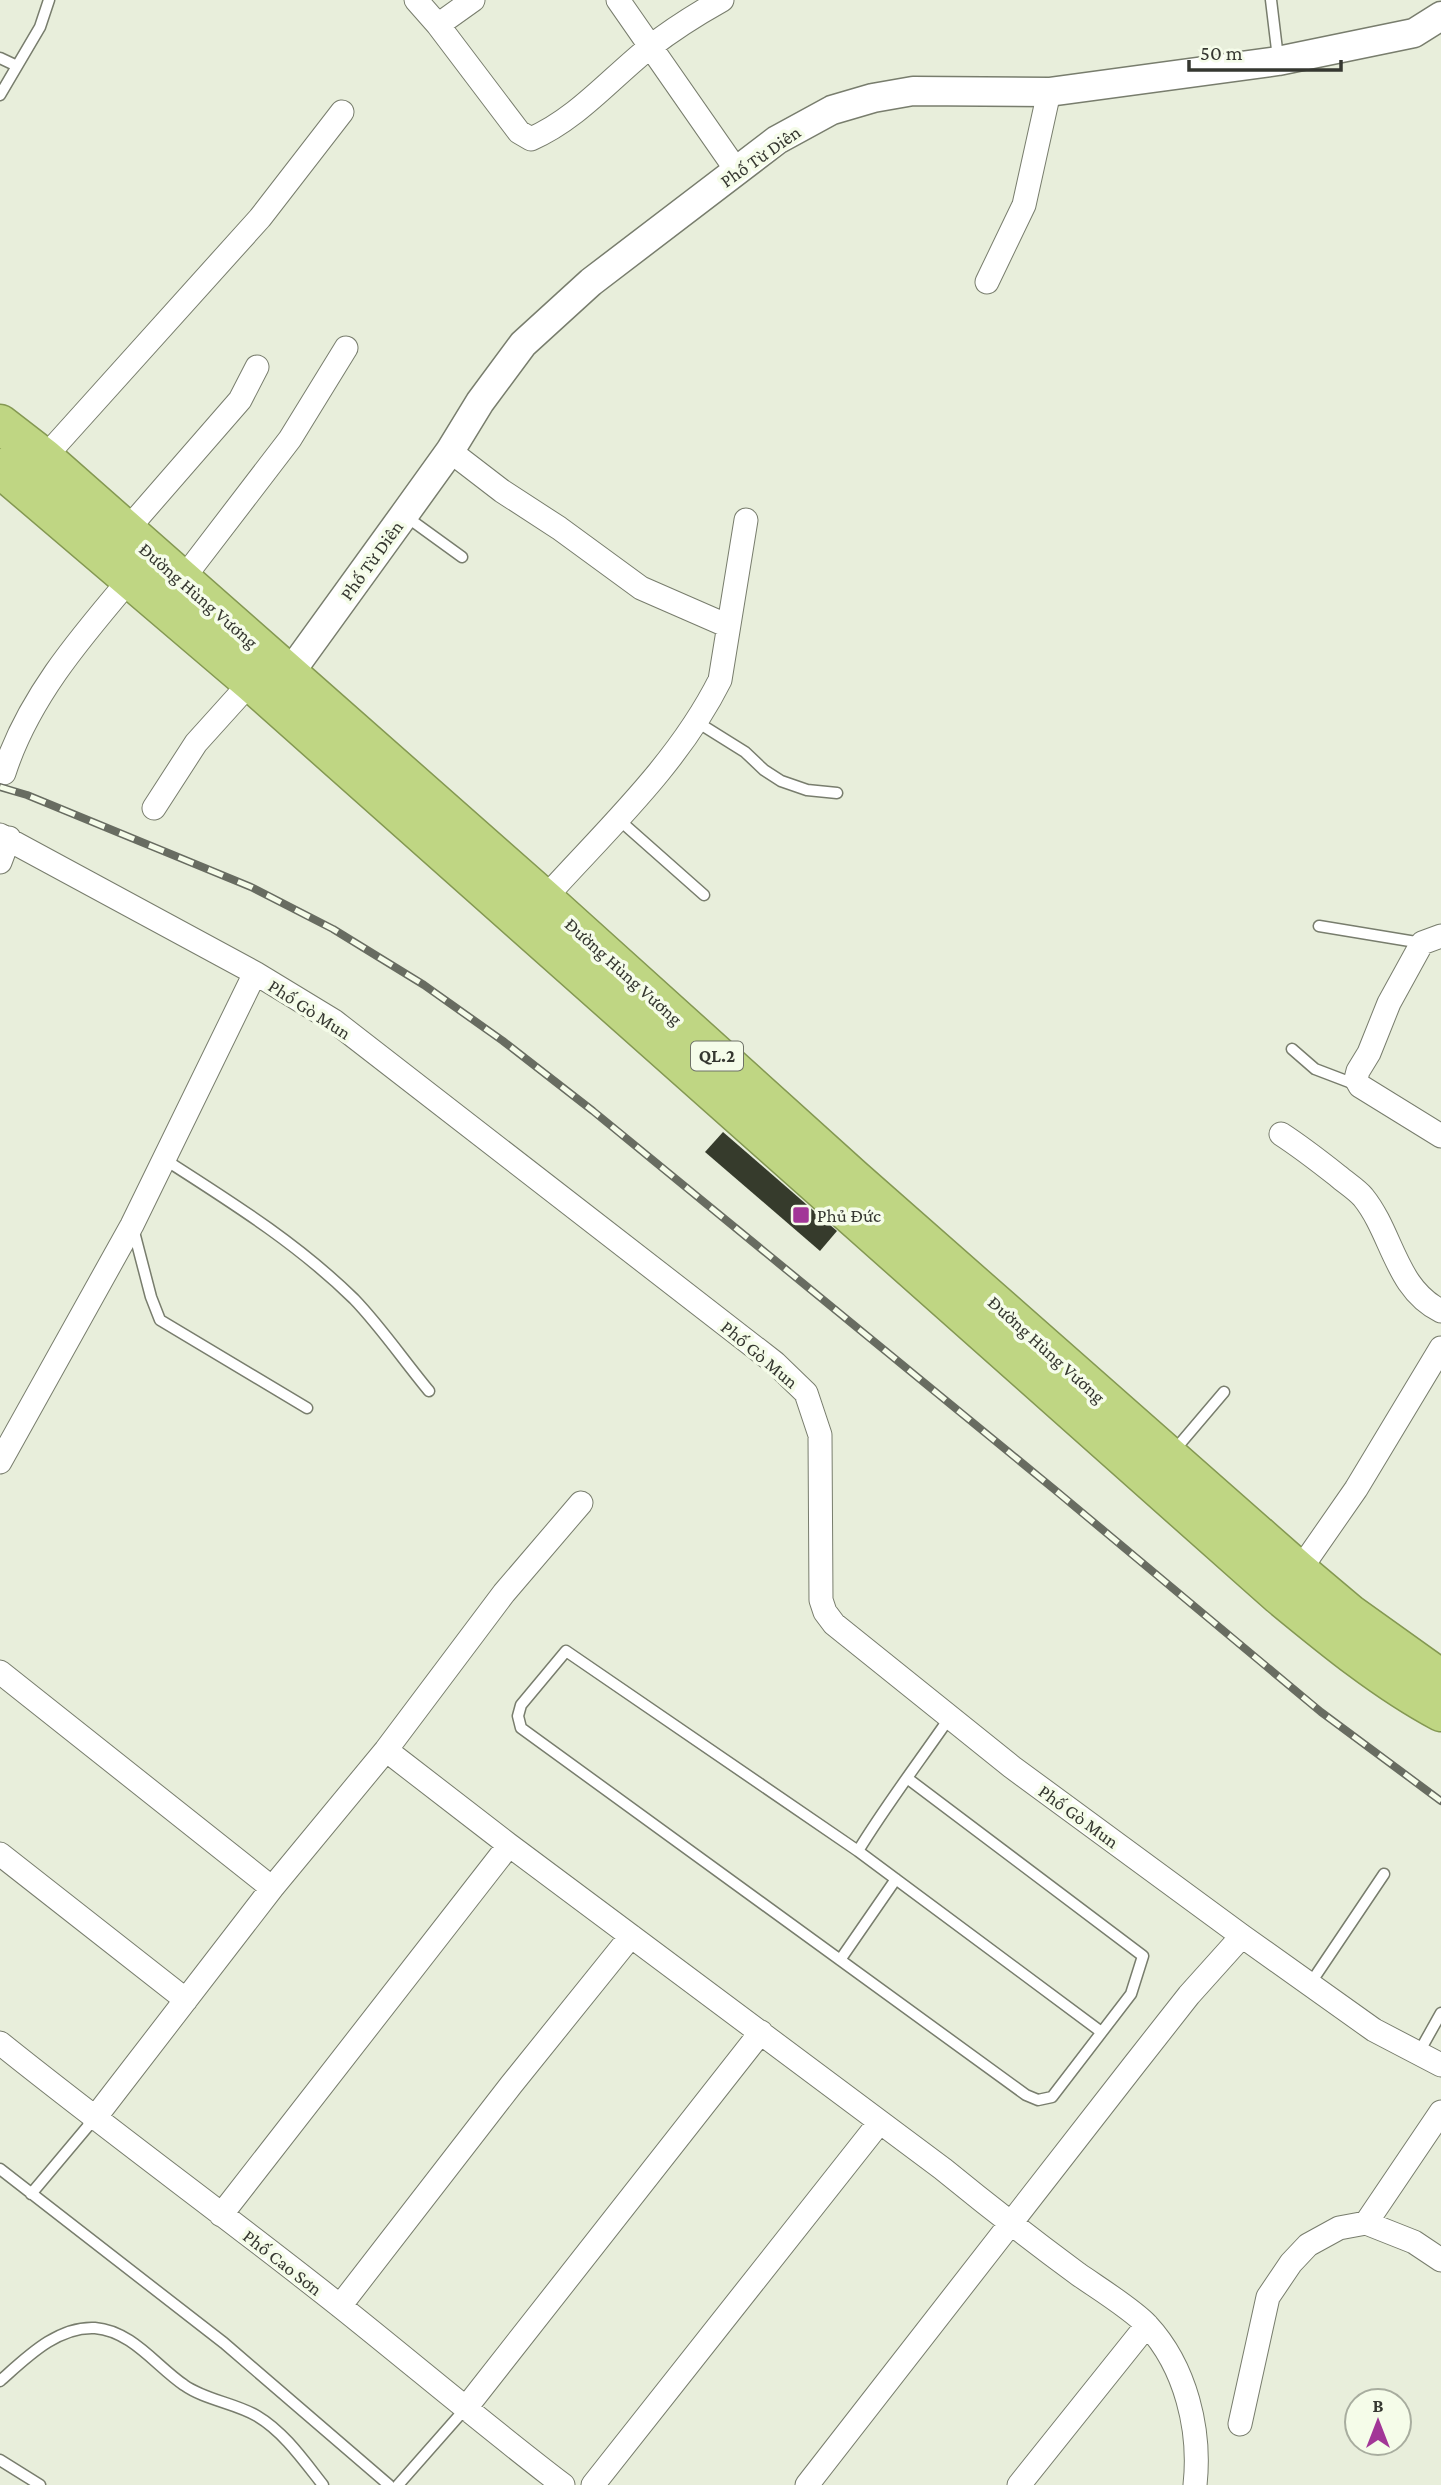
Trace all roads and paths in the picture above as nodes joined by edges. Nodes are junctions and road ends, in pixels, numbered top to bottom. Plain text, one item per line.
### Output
1 (49, 0) edge
2 (416, 0) edge
3 (473, 0) edge
4 (618, 0) edge
5 (722, 0) edge
6 (1271, 0) edge
7 (1441, 16) edge
8 (438, 25) junction
9 (650, 47) junction
10 (0, 58) edge
11 (1278, 61) junction
12 (17, 66) junction
13 (1049, 92) junction
14 (0, 95) edge
15 (342, 112) dead end
16 (737, 171) junction
17 (987, 282) dead end
18 (346, 348) dead end
19 (257, 367) dead end
20 (0, 424) edge
21 (450, 451) junction
22 (44, 458) junction
23 (0, 468) edge
24 (404, 515) junction
25 (746, 520) dead end
26 (126, 531) junction
27 (462, 557) dead end
28 (131, 578) junction
29 (182, 580) junction
30 (728, 626) junction
31 (289, 674) junction
32 (251, 682) junction
33 (697, 722) junction
34 (4, 773) dead end
35 (837, 793) dead end
36 (154, 807) dead end
37 (618, 818) junction
38 (5, 836) edge
39 (0, 862) edge
40 (704, 895) dead end
41 (544, 899) junction
42 (1319, 926) dead end
43 (1431, 939) edge
44 (255, 973) junction
45 (1292, 1049) dead end
46 (1360, 1086) junction
47 (1281, 1133) dead end
48 (1441, 1136) edge
49 (164, 1159) junction
50 (132, 1225) junction
51 (1441, 1311) edge
52 (1441, 1348) edge
53 (429, 1391) dead end
54 (1224, 1392) dead end
55 (307, 1408) dead end
56 (1168, 1457) junction
57 (0, 1462) edge
58 (581, 1503) dead end
59 (1299, 1571) junction
60 (0, 1672) edge
61 (1441, 1679) edge
62 (1441, 1712) edge
63 (950, 1717) junction
64 (386, 1750) junction
65 (907, 1777) junction
66 (509, 1845) junction
67 (858, 1851) junction
68 (0, 1854) edge
69 (1384, 1874) dead end
70 (896, 1880) junction
71 (272, 1888) junction
72 (631, 1936) junction
73 (1242, 1936) junction
74 (839, 1960) junction
75 (1310, 1984) junction
76 (186, 2000) junction
77 (1441, 2013) edge
78 (1100, 2031) junction
79 (761, 2032) junction
80 (0, 2043) edge
81 (1418, 2054) junction
82 (1441, 2065) edge
83 (1441, 2112) edge
84 (94, 2119) junction
85 (879, 2123) junction
86 (0, 2169) edge
87 (31, 2194) junction
88 (221, 2215) junction
89 (1366, 2223) junction
90 (1011, 2224) junction
91 (1441, 2260) edge
92 (340, 2306) junction
93 (1147, 2325) junction
94 (0, 2381) edge
95 (465, 2409) junction
96 (1240, 2424) dead end
97 (0, 2460) edge
98 (40, 2485) edge
99 (323, 2485) edge
100 (389, 2485) edge
101 (398, 2485) edge
102 (563, 2485) edge
103 (593, 2485) edge
104 (807, 2485) edge
105 (1019, 2485) edge
106 (1195, 2485) edge

1 - 12 lane
2 - 8 street
3 - 8 street
4 - 9 street
5 - 9 street
6 - 11 lane
7 - 11 street, Phố Từ Diên
8 - 9 street
9 - 16 street
10 - 12 lane
11 - 13 street, Phố Từ Diên
12 - 14 lane
13 - 16 street, Phố Từ Diên
13 - 17 street
15 - 22 street
16 - 21 street, Phố Từ Diên
18 - 29 street
19 - 26 street
20 - 22 highway, Đường Hùng Vương / QL.2
21 - 24 street, Phố Từ Diên
21 - 30 street
22 - 26 highway, Đường Hùng Vương / QL.2
23 - 28 highway, Đường Hùng Vương / QL.2
24 - 27 lane
24 - 31 street, Phố Từ Diên
25 - 30 street
26 - 29 highway, Đường Hùng Vương / QL.2
28 - 32 highway, Đường Hùng Vương / QL.2
28 - 34 street
29 - 31 highway, Đường Hùng Vương / QL.2
30 - 33 street
31 - 41 highway, Đường Hùng Vương / QL.2
32 - 36 street
32 - 62 highway, Đường Hùng Vương / QL.2
33 - 35 lane
33 - 37 street
37 - 40 lane
37 - 41 street
38 - 39 street
38 - 44 street, Phố Gò Mun
41 - 56 highway, Đường Hùng Vương / QL.2
42 - 43 lane
43 - 46 street
44 - 49 street
44 - 63 street, Phố Gò Mun
45 - 46 lane
46 - 48 street
47 - 51 street
49 - 50 street
49 - 53 lane
50 - 55 lane
50 - 57 street
52 - 59 street
54 - 56 lane
56 - 59 highway, Đường Hùng Vương / QL.2
58 - 64 street
59 - 61 highway, Đường Hùng Vương / QL.2
60 - 71 street
63 - 65 lane
63 - 73 street, Phố Gò Mun
64 - 66 street
64 - 71 street
65 - 67 lane
65 - 78 lane
66 - 72 street
66 - 88 street
67 - 70 lane
67 - 74 lane
68 - 76 street
69 - 75 lane
70 - 74 lane
70 - 78 lane
71 - 76 street
72 - 79 street
72 - 92 street
73 - 75 street, Phố Gò Mun
73 - 90 street
74 - 78 lane
75 - 81 street, Phố Gò Mun
76 - 84 street
77 - 81 lane
79 - 85 street
79 - 95 street
80 - 84 street, Phố Cao Sơn
81 - 82 street, Phố Gò Mun
83 - 89 street
84 - 87 lane
84 - 88 street, Phố Cao Sơn
85 - 90 street
85 - 103 street
86 - 87 lane
87 - 100 lane
88 - 92 street, Phố Cao Sơn
89 - 91 street
89 - 96 street
90 - 93 street
90 - 104 street
92 - 95 street, Phố Cao Sơn
93 - 105 street
93 - 106 street
94 - 99 lane
95 - 101 lane
95 - 102 street, Phố Cao Sơn
97 - 98 lane

